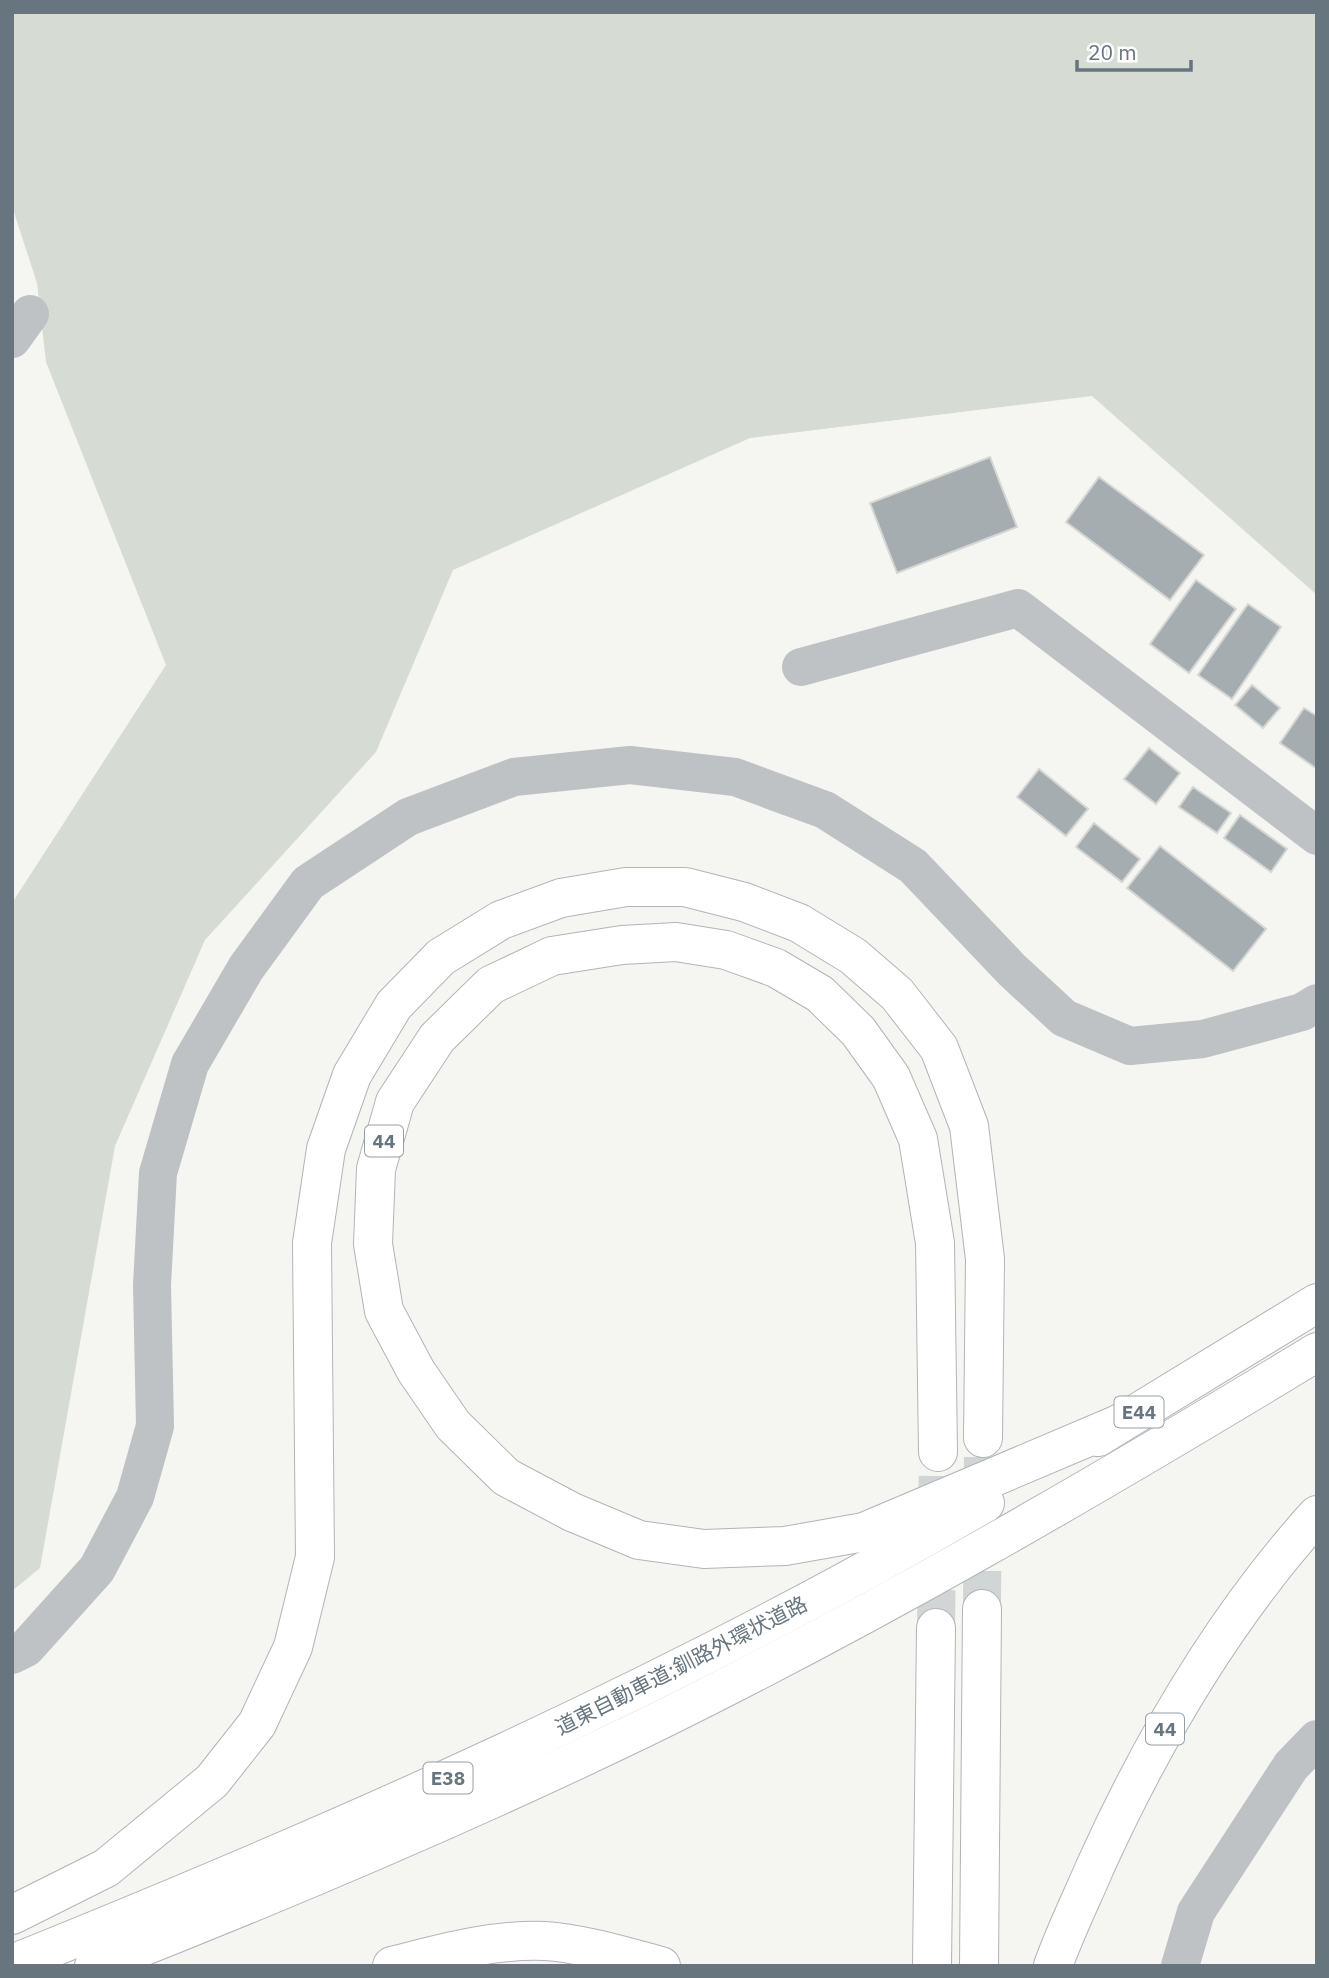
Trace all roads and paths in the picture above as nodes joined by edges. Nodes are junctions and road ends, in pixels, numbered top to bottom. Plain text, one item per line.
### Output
1 (801, 667) dead end
2 (1317, 836) edge
3 (1317, 1003) edge
4 (1317, 1303) edge
5 (1317, 1352) edge
6 (1119, 1424) junction
7 (983, 1438) tunnel mouth
8 (938, 1452) tunnel mouth
9 (1317, 1515) edge
10 (960, 1517) joint
11 (961, 1560) joint
12 (982, 1609) tunnel mouth
13 (936, 1628) tunnel mouth
14 (17, 1647) edge
15 (1317, 1739) edge
16 (12, 1915) edge
17 (12, 1964) edge
18 (94, 1966) edge
19 (392, 1966) edge
20 (661, 1966) edge
21 (932, 1966) edge
22 (979, 1966) edge
23 (1053, 1966) edge
24 (1181, 1966) edge

1 - 2 street
3 - 14 street
4 - 6 highway, 道東自動車道;釧路外環状道路 / E44
5 - 11 highway, 道東自動車道;釧路外環状道路 / E44
6 - 8 highway, 44
6 - 10 highway, 道東自動車道;釧路外環状道路 / E44
7 - 16 highway
9 - 23 highway, 44
10 - 17 highway, 道東自動車道;釧路外環状道路 / E38
11 - 18 highway, 道東自動車道;釧路外環状道路 / E38
12 - 22 highway
13 - 21 highway
15 - 24 street
19 - 20 highway

